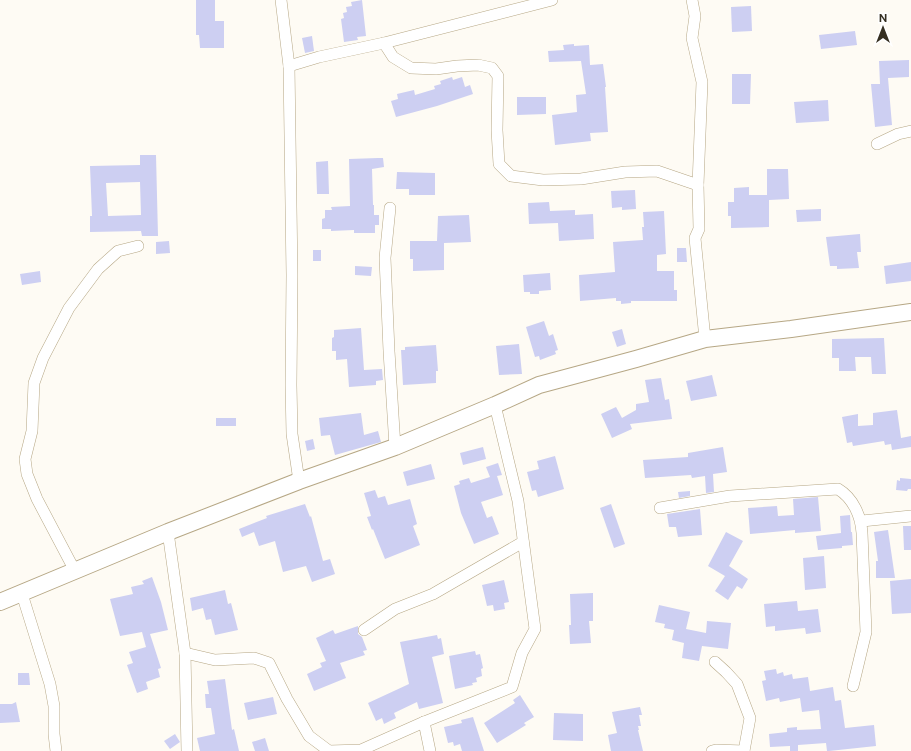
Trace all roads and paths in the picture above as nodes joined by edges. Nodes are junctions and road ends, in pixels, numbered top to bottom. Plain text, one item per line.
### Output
1 (281, 0) edge
2 (552, 0) edge
3 (692, 0) edge
4 (384, 43) junction
5 (289, 66) junction
6 (911, 131) edge
7 (877, 144) dead end
8 (698, 185) junction
9 (390, 208) dead end
10 (138, 246) dead end
11 (911, 312) edge
12 (706, 339) junction
13 (495, 405) junction
14 (395, 447) junction
15 (299, 481) junction
16 (660, 508) dead end
17 (911, 516) edge
18 (862, 521) junction
19 (168, 532) junction
20 (523, 542) junction
21 (75, 571) junction
22 (22, 594) junction
23 (0, 602) edge
24 (364, 630) dead end
25 (185, 653) junction
26 (714, 662) dead end
27 (853, 686) dead end
28 (424, 722) junction
29 (56, 751) edge
30 (187, 751) edge
31 (361, 751) edge
32 (430, 751) edge
33 (712, 751) edge
34 (744, 751) edge

1 - 5 street
2 - 4 street
3 - 8 street
4 - 5 street
4 - 8 street
5 - 15 street
6 - 7 street
8 - 12 street
9 - 14 street
10 - 21 street
11 - 12 street
12 - 13 street
13 - 14 street
13 - 20 street
14 - 15 street
15 - 19 street
16 - 18 street
17 - 18 street
18 - 27 street
19 - 21 street
19 - 25 street
20 - 24 street
20 - 28 street
21 - 22 street
22 - 23 street
22 - 29 street
25 - 30 street
25 - 31 street
26 - 34 street
28 - 31 street
28 - 32 street
33 - 34 street

